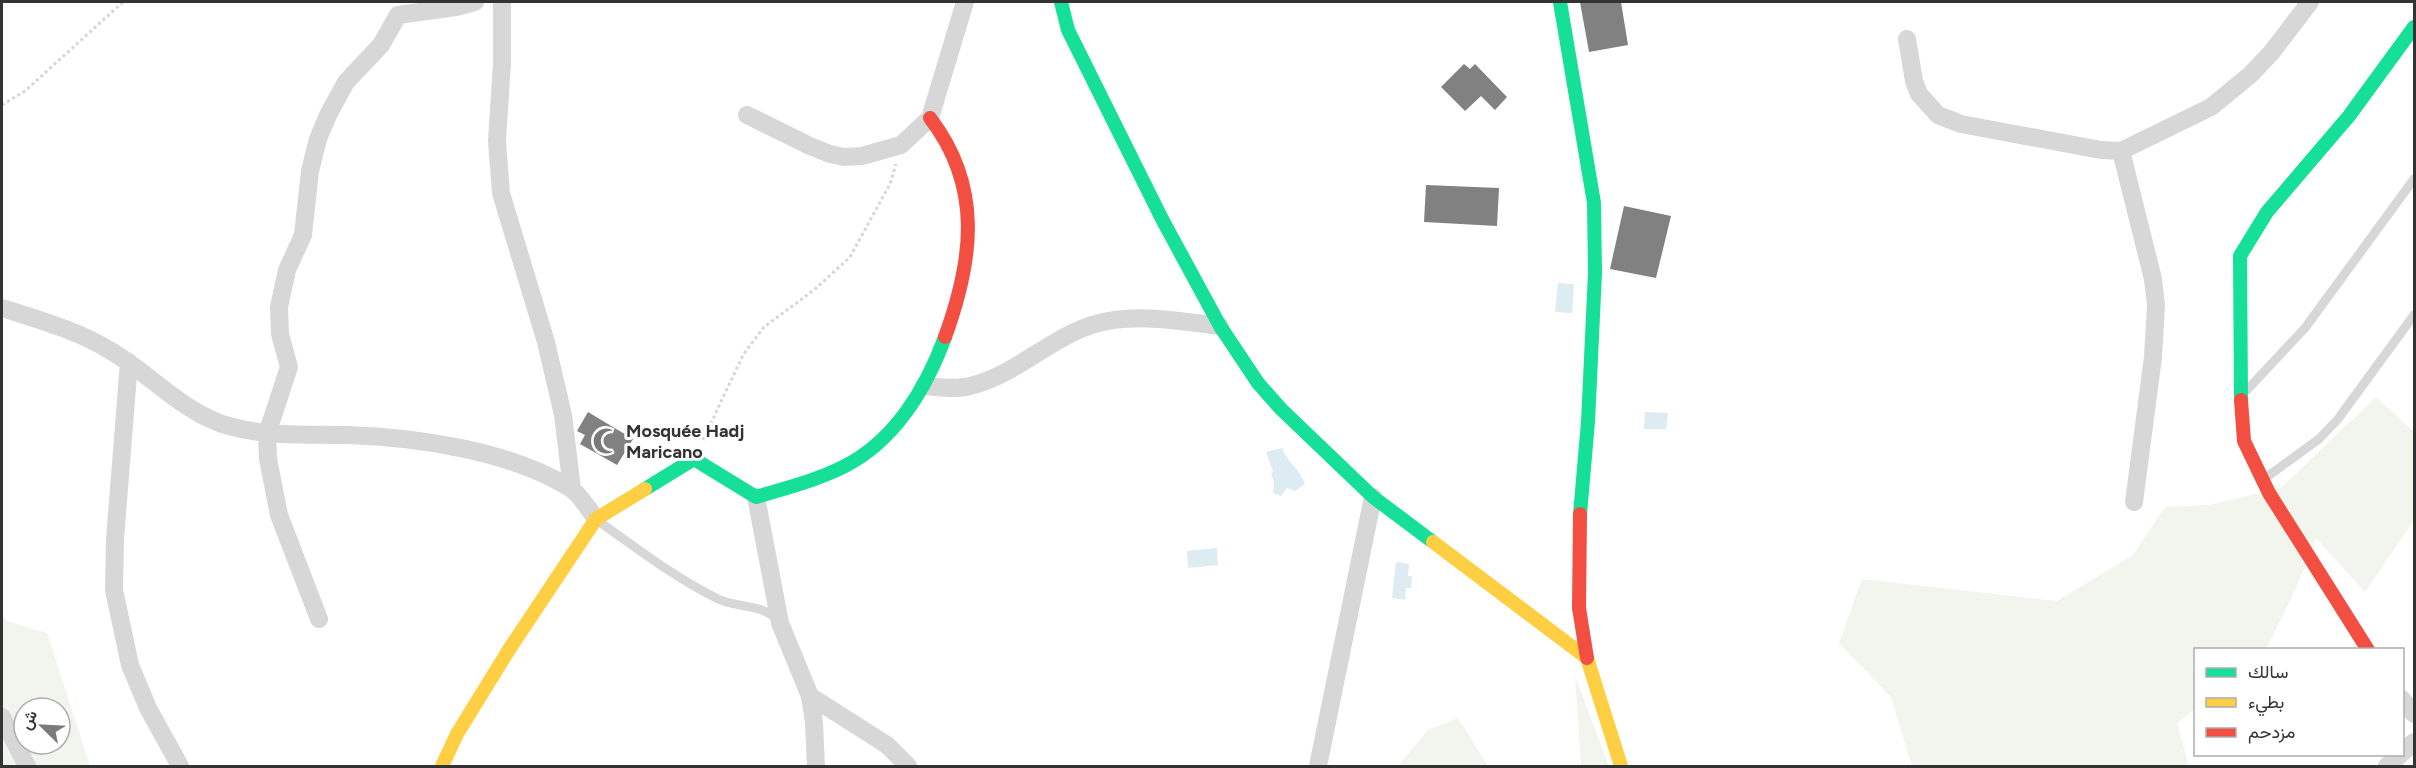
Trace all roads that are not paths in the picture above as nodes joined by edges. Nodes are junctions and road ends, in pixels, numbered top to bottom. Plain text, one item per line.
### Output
1 (470, 2) edge
2 (502, 2) edge
3 (965, 2) edge
4 (1061, 2) edge
5 (1560, 2) edge
6 (2310, 2) edge
7 (393, 8) edge
8 (2415, 27) edge
9 (1907, 39) dead end
10 (747, 116) dead end
11 (930, 118) junction
12 (2121, 151) junction
13 (2415, 179) edge
14 (2, 308) edge
15 (2415, 315) edge
16 (1220, 326) junction
17 (129, 362) junction
18 (924, 386) junction
19 (2241, 397) junction
20 (267, 434) junction
21 (2262, 481) junction
22 (572, 489) junction
23 (756, 497) junction
24 (1373, 497) junction
25 (2134, 502) dead end
26 (596, 519) junction
27 (319, 619) dead end
28 (780, 623) junction
29 (2367, 648) edge
30 (1587, 658) junction
31 (810, 696) junction
32 (2404, 700) edge
33 (2415, 714) edge
34 (2, 717) edge
35 (2400, 756) edge
36 (27, 766) edge
37 (180, 766) edge
38 (442, 766) edge
39 (816, 766) edge
40 (908, 766) edge
41 (1318, 766) edge
42 (1621, 766) edge
43 (2387, 766) edge

1 - 7 street
2 - 22 street
3 - 11 street
4 - 16 street
5 - 30 street
6 - 12 street
7 - 20 street
8 - 19 street
9 - 12 street
10 - 11 street
11 - 18 street
12 - 25 street
13 - 19 lane
14 - 17 street
15 - 21 lane
16 - 18 street
16 - 24 street
17 - 20 street
17 - 37 street
18 - 23 street
19 - 21 street
20 - 22 street
20 - 27 street
21 - 29 street
22 - 26 street
23 - 26 street
23 - 28 street
24 - 30 street
24 - 41 street
26 - 28 lane
26 - 38 street
28 - 31 street
30 - 42 street
31 - 39 street
31 - 40 street
32 - 33 street
34 - 36 street
35 - 43 street

